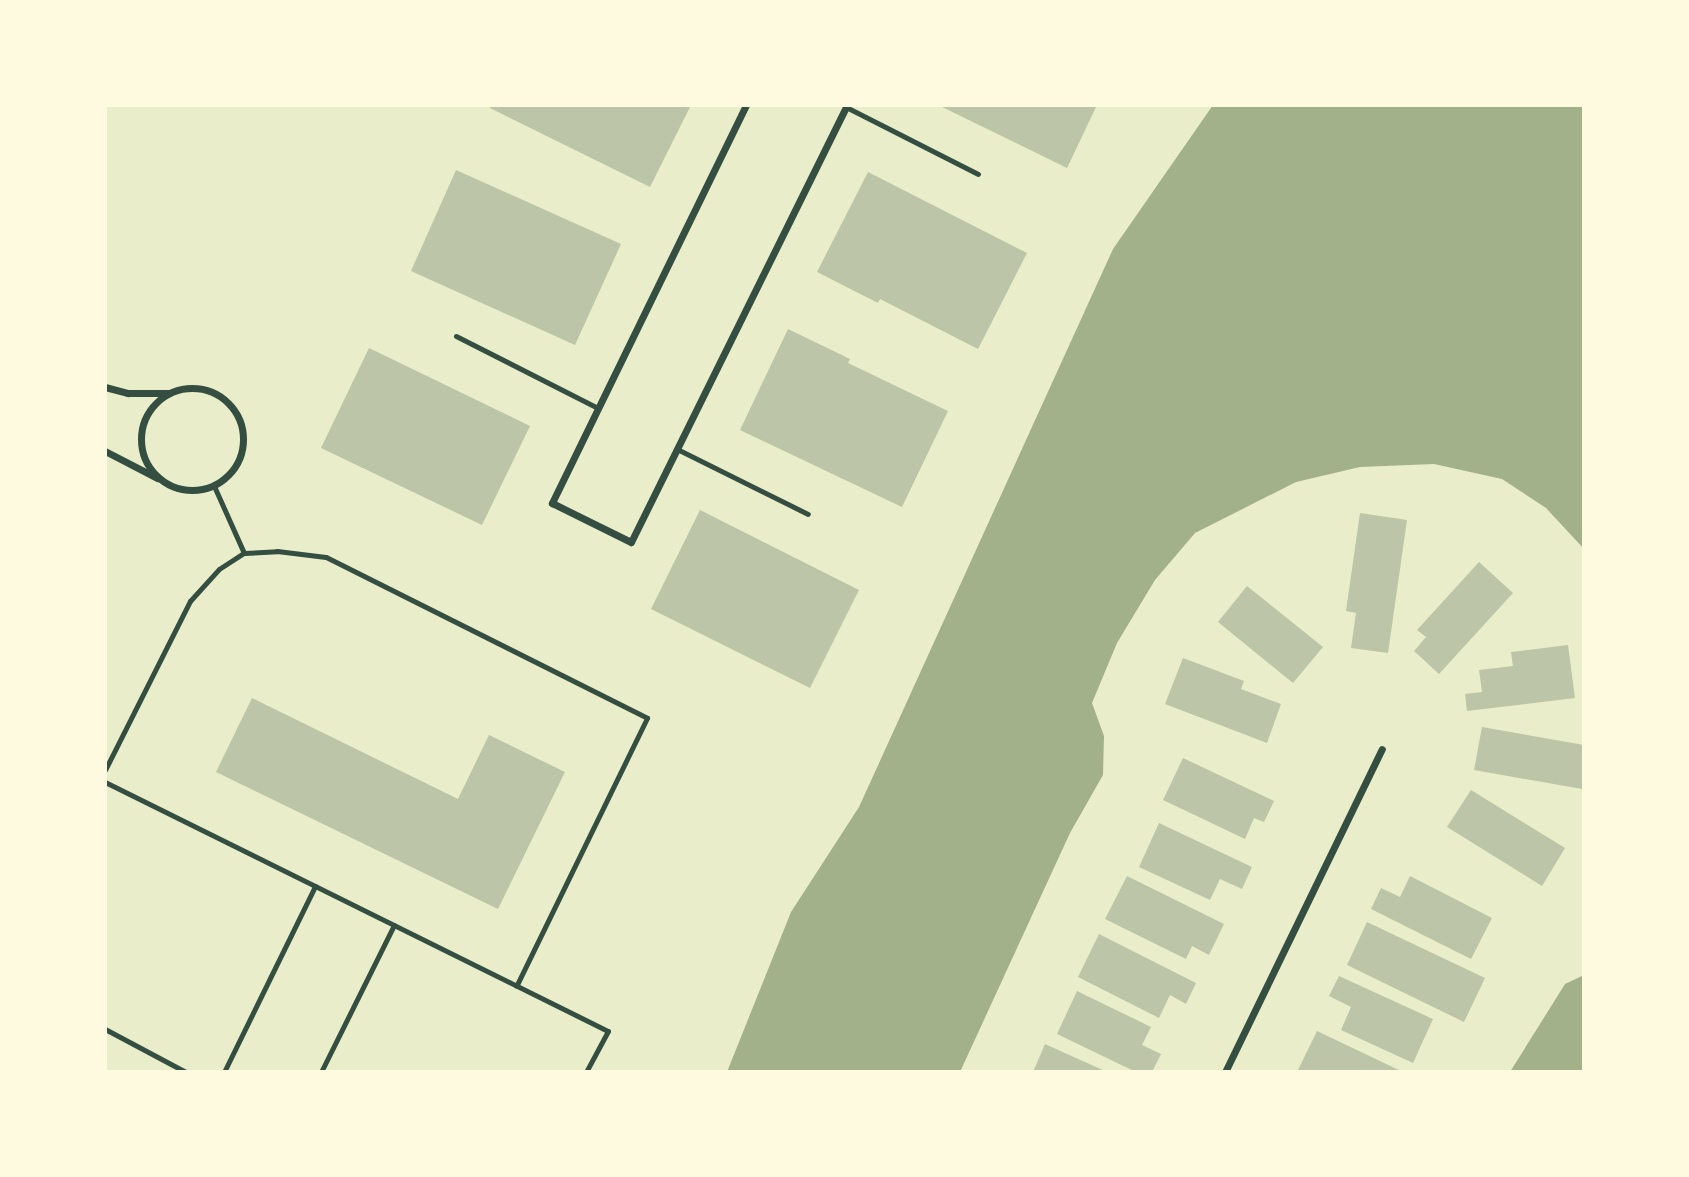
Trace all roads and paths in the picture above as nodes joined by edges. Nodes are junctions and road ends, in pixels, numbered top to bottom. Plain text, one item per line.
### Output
1 (746, 105) edge
2 (844, 106) edge
3 (978, 174) dead end
4 (456, 335) dead end
5 (105, 387) edge
6 (170, 393) junction
7 (598, 408) junction
8 (677, 449) junction
9 (105, 451) edge
10 (160, 480) junction
11 (214, 486) junction
12 (808, 514) dead end
13 (244, 554) junction
14 (1382, 749) dead end
15 (105, 770) edge
16 (105, 782) edge
17 (315, 886) junction
18 (394, 925) junction
19 (516, 986) junction
20 (105, 1029) edge
21 (186, 1072) edge
22 (224, 1072) edge
23 (321, 1072) edge
24 (586, 1072) edge
25 (1225, 1072) edge

1 - 7 street
2 - 3 lane
2 - 8 street
4 - 7 lane
5 - 6 street
6 - 10 street
6 - 11 street
7 - 8 street
8 - 12 lane
9 - 10 street
10 - 11 street
11 - 13 lane
13 - 15 lane
13 - 19 lane
14 - 25 street
16 - 17 lane
17 - 18 lane
17 - 22 lane
18 - 19 lane
18 - 23 lane
19 - 24 lane
20 - 21 lane

